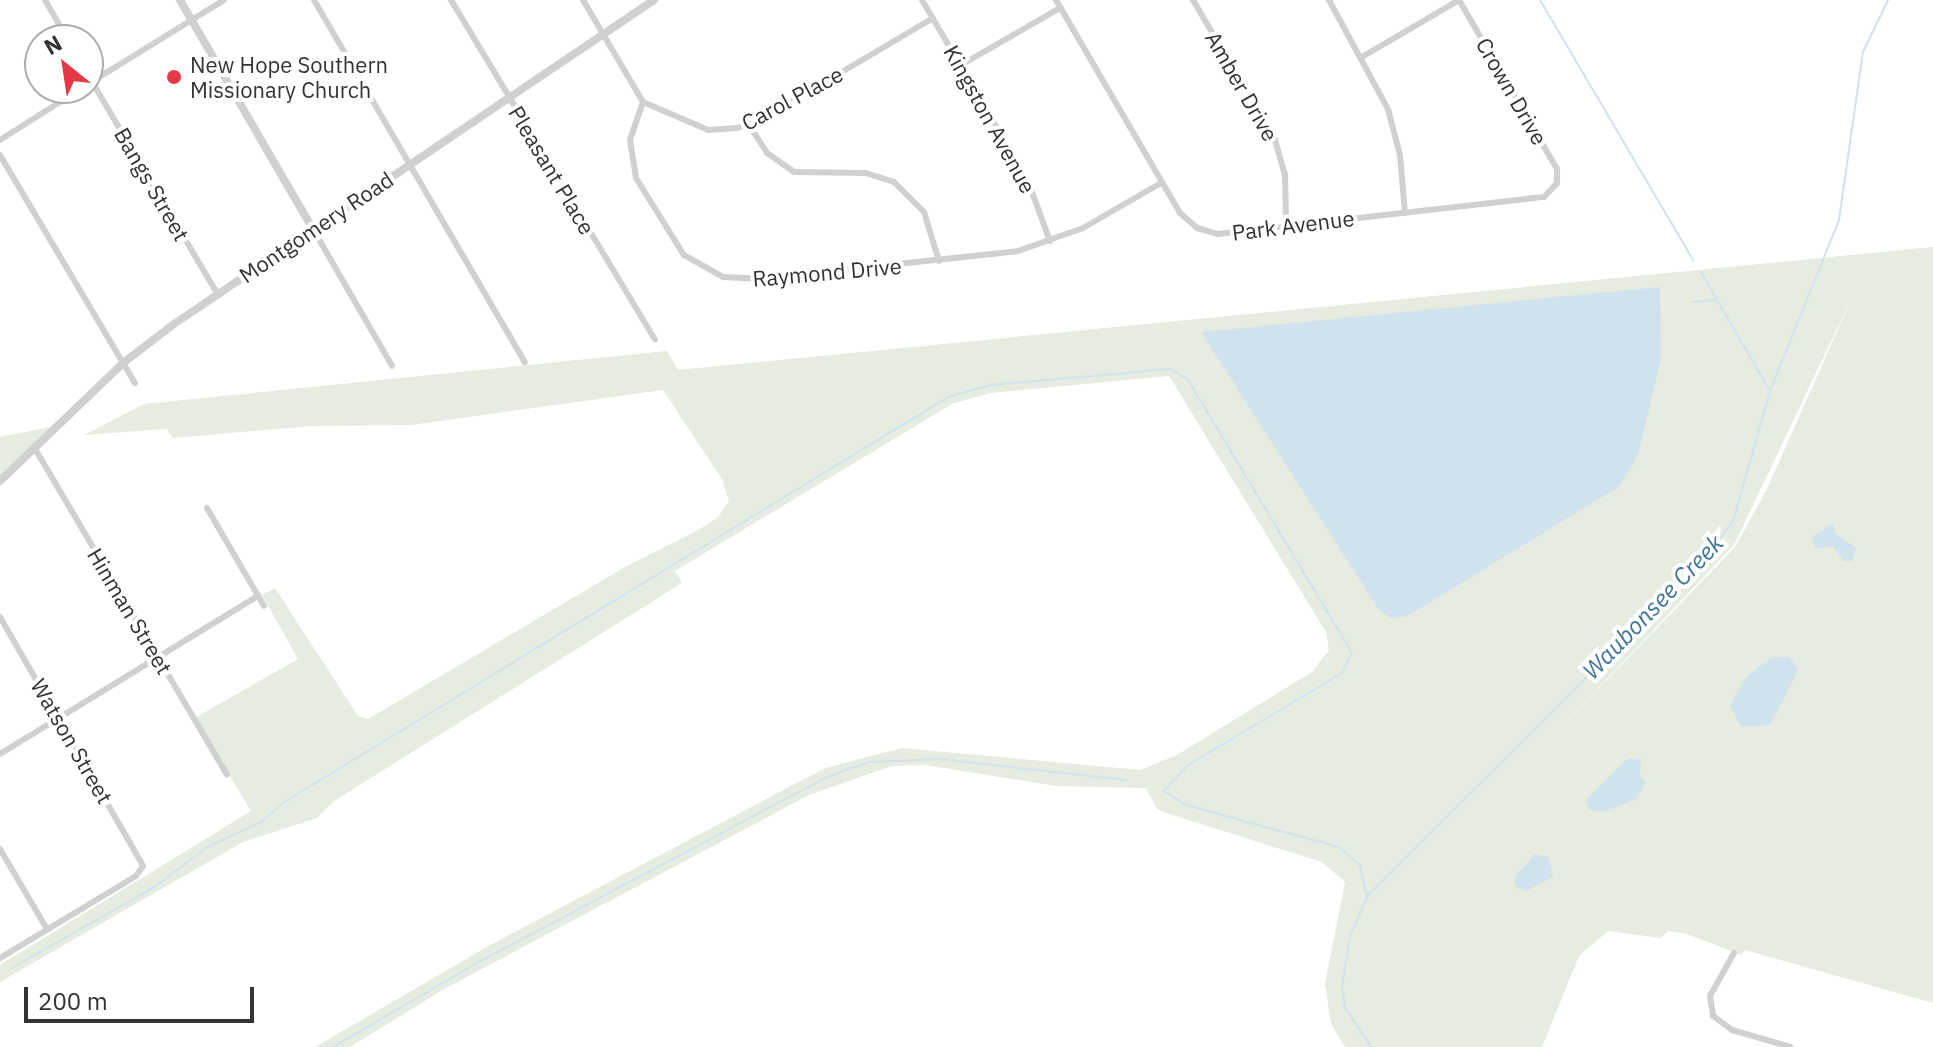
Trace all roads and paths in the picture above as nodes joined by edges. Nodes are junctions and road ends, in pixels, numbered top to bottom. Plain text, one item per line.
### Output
1 (45, 0) edge
2 (180, 0) edge
3 (224, 0) edge
4 (314, 0) edge
5 (451, 0) edge
6 (583, 0) edge
7 (654, 0) edge
8 (922, 0) edge
9 (1056, 0) edge
10 (1193, 0) edge
11 (1329, 0) edge
12 (1459, 0) edge
13 (1060, 8) junction
14 (933, 18) junction
15 (192, 21) junction
16 (59, 24) edge
17 (603, 34) junction
18 (1362, 57) junction
19 (961, 65) junction
20 (104, 71) edge
21 (508, 97) junction
22 (643, 102) junction
23 (57, 104) edge
24 (103, 104) edge
25 (749, 125) junction
26 (0, 140) edge
27 (0, 155) edge
28 (409, 164) junction
29 (1161, 183) junction
30 (1557, 183) joint
31 (1405, 213) junction
32 (1286, 223) junction
33 (313, 229) junction
34 (1050, 241) junction
35 (939, 261) junction
36 (217, 293) junction
37 (655, 339) dead end
38 (525, 362) dead end
39 (123, 363) junction
40 (392, 366) dead end
41 (135, 383) dead end
42 (34, 447) junction
43 (0, 481) edge
44 (207, 508) dead end
45 (258, 596) junction
46 (264, 606) dead end
47 (0, 617) edge
48 (158, 657) junction
49 (58, 718) junction
50 (0, 754) edge
51 (227, 774) dead end
52 (0, 849) edge
53 (47, 929) junction
54 (1734, 953) dead end
55 (0, 958) edge
56 (1791, 1047) edge

1 - 16 street
2 - 15 street
3 - 15 street
4 - 28 street
5 - 21 street, Pleasant Place
6 - 17 street
7 - 17 street, Montgomery Road
8 - 14 street, Kingston Avenue
9 - 13 street, Park Avenue
10 - 32 street, Amber Drive
11 - 18 street
12 - 18 street
12 - 30 street, Crown Drive
13 - 19 street
13 - 29 street, Park Avenue
14 - 19 street, Kingston Avenue
14 - 25 street, Carol Place
15 - 20 street
15 - 33 street
17 - 21 street, Montgomery Road
17 - 22 street
18 - 31 street
19 - 34 street, Kingston Avenue
21 - 28 street, Montgomery Road
21 - 37 street, Pleasant Place
22 - 25 street, Carol Place
22 - 35 street, Raymond Drive
23 - 26 street
24 - 36 street, Bangs Street
25 - 35 street
27 - 39 street
28 - 33 street, Montgomery Road
28 - 38 street
29 - 32 street, Park Avenue
29 - 34 street, Raymond Drive
30 - 31 street, Park Avenue
31 - 32 street, Park Avenue
33 - 36 street, Montgomery Road
33 - 40 street
34 - 35 street, Raymond Drive
36 - 39 street, Montgomery Road
39 - 41 street
39 - 42 street, Montgomery Road
42 - 43 street, Montgomery Road
42 - 48 street, Hinman Street
44 - 45 street
45 - 46 street
45 - 48 street
47 - 49 street, Watson Street
48 - 49 street
48 - 51 street, Hinman Street
49 - 50 street
49 - 53 street, Watson Street
52 - 53 street
53 - 55 street
54 - 56 street

